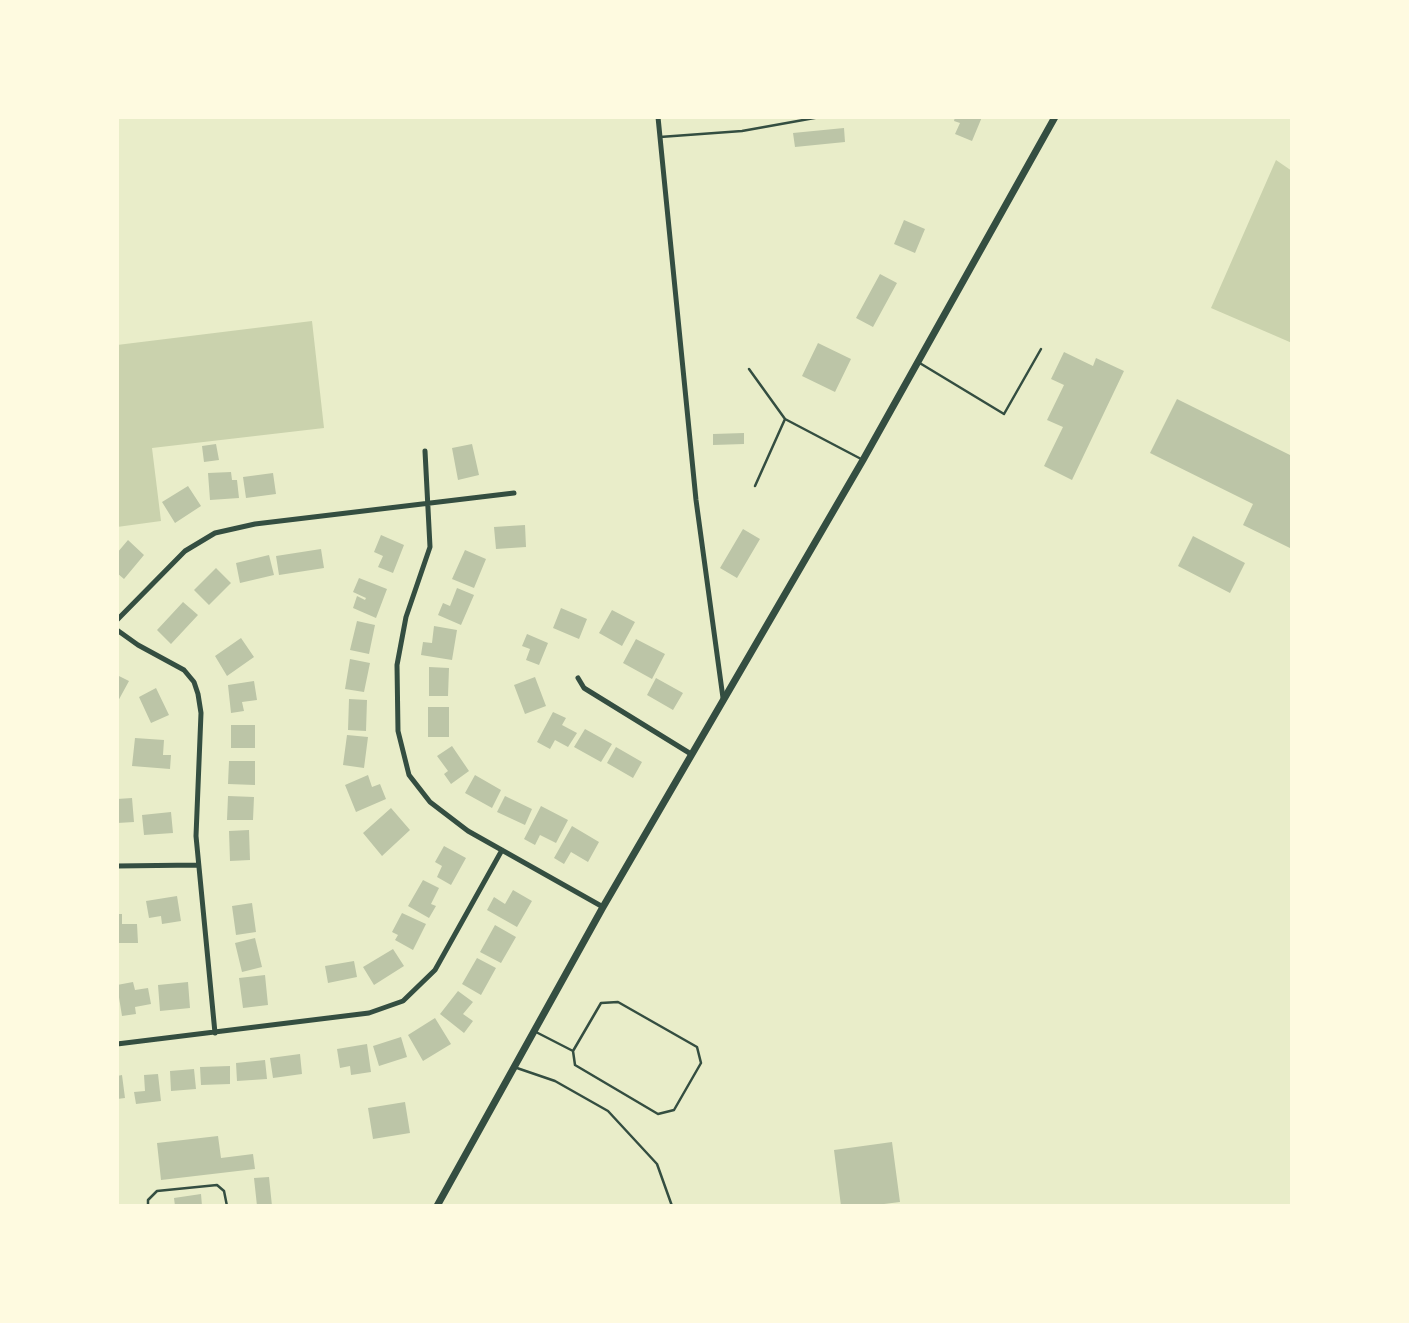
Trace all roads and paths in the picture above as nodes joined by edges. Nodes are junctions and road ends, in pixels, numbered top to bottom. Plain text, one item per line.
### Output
1 (658, 117) edge
2 (820, 117) edge
3 (1055, 117) edge
4 (660, 137) junction
5 (1041, 349) dead end
6 (918, 362) junction
7 (749, 369) dead end
8 (785, 419) junction
9 (425, 451) dead end
10 (863, 460) junction
11 (755, 486) dead end
12 (514, 492) dead end
13 (428, 502) junction
14 (117, 620) edge
15 (117, 630) edge
16 (578, 678) dead end
17 (723, 698) junction
18 (691, 754) junction
19 (502, 850) junction
20 (197, 865) junction
21 (117, 866) edge
22 (603, 907) junction
23 (534, 1031) junction
24 (215, 1033) junction
25 (117, 1045) edge
26 (573, 1051) junction
27 (514, 1067) junction
28 (148, 1206) edge
29 (227, 1206) edge
30 (437, 1206) edge
31 (672, 1206) edge

1 - 4 street
2 - 4 lane
3 - 6 street
4 - 17 street
5 - 6 lane
6 - 10 street
7 - 8 lane
8 - 10 lane
8 - 11 lane
9 - 13 street
10 - 17 street
12 - 13 street
13 - 14 street
13 - 19 street
15 - 20 street
16 - 18 street
17 - 18 street
18 - 22 street
19 - 22 street
19 - 24 street
20 - 21 street
20 - 24 street
22 - 23 street
23 - 26 lane
23 - 27 street
24 - 25 street
26 - 26 lane
27 - 30 street
27 - 31 lane
28 - 29 lane

